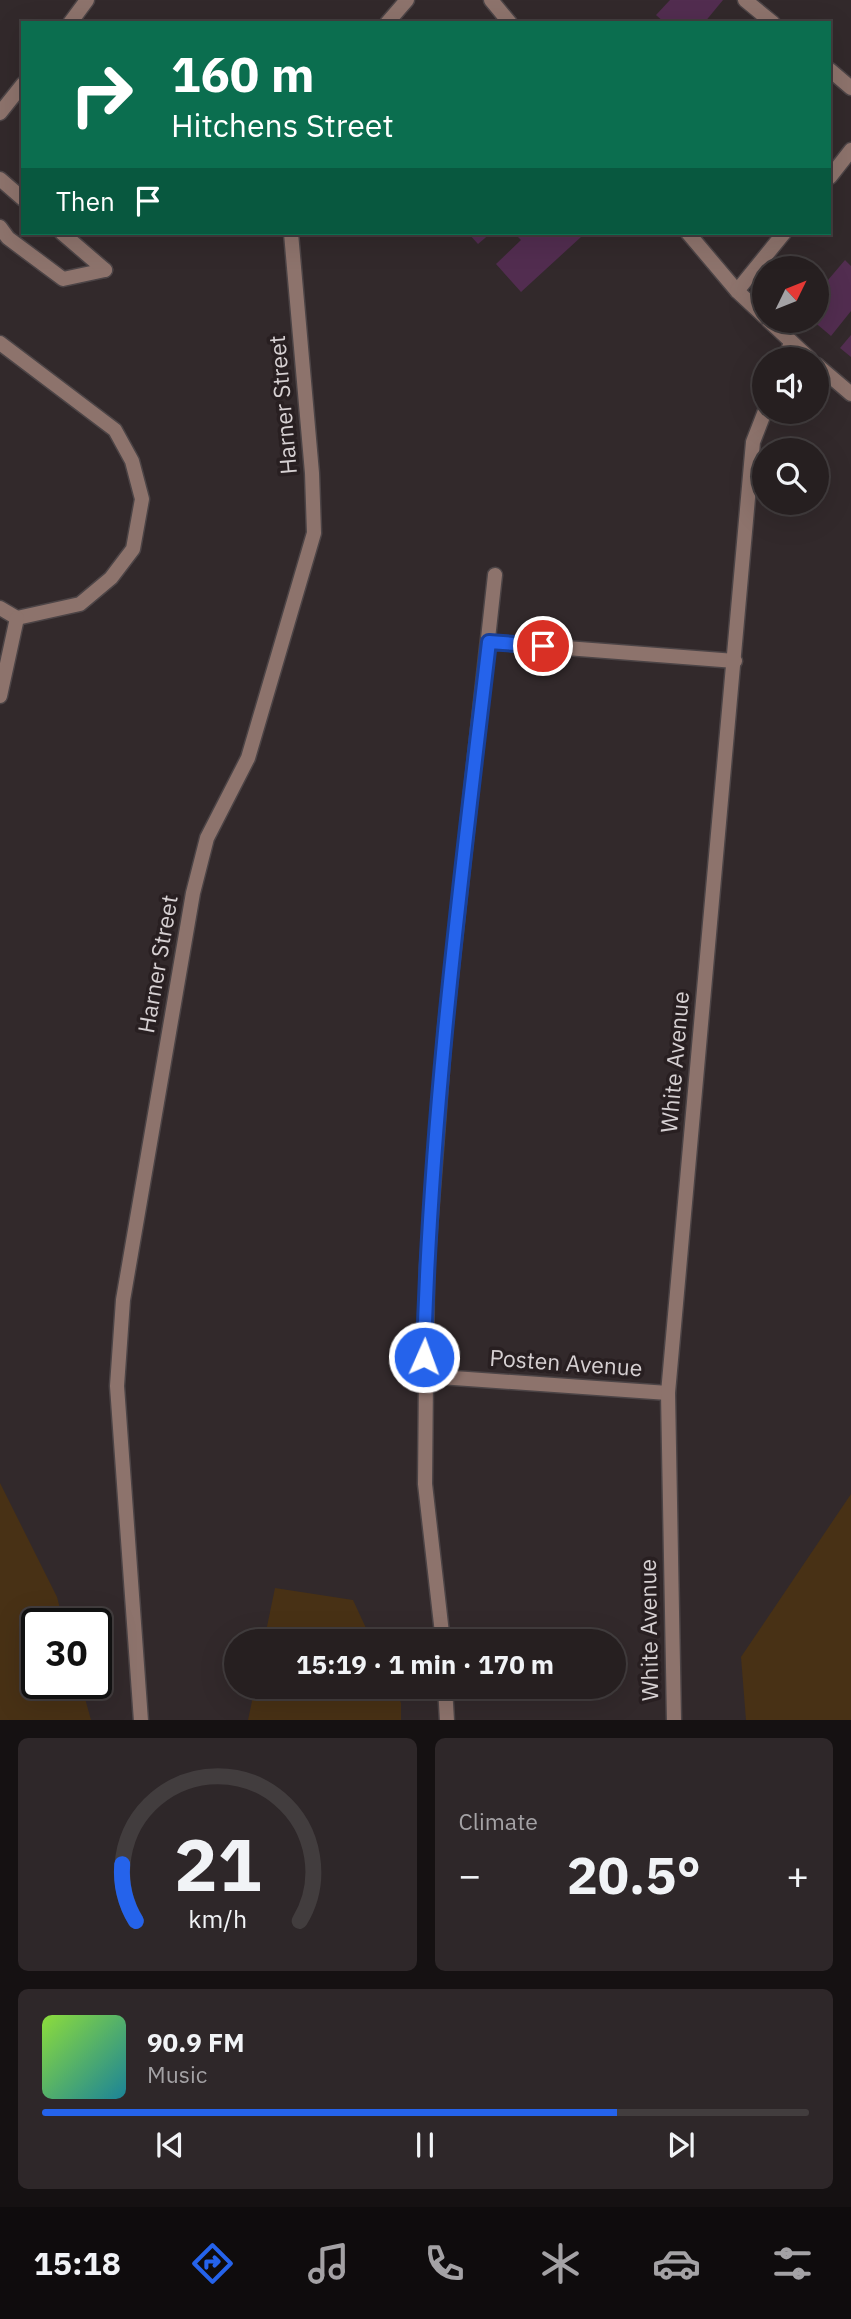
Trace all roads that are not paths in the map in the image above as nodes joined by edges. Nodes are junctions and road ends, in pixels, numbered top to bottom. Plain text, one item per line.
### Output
1 (87, 0) edge
2 (407, 0) edge
3 (491, 0) edge
4 (745, 0) edge
5 (71, 21) edge
6 (389, 21) edge
7 (508, 21) edge
8 (771, 21) edge
9 (831, 71) edge
10 (21, 87) edge
11 (851, 88) edge
12 (0, 113) edge
13 (851, 150) edge
14 (831, 176) edge
15 (0, 179) edge
16 (21, 197) edge
17 (0, 227) edge
18 (64, 235) edge
19 (291, 235) edge
20 (690, 235) edge
21 (782, 235) edge
22 (737, 291) junction
23 (752, 305) edge
24 (781, 333) edge
25 (791, 342) junction
26 (0, 343) edge
27 (789, 347) edge
28 (797, 347) edge
29 (829, 375) edge
30 (851, 394) edge
31 (760, 424) edge
32 (495, 575) dead end
33 (0, 608) edge
34 (17, 618) junction
35 (489, 642) junction
36 (735, 661) junction
37 (0, 696) edge
38 (426, 1376) junction
39 (667, 1393) junction
40 (442, 1629) edge
41 (446, 1699) edge
42 (141, 1720) edge
43 (447, 1720) edge
44 (674, 1720) edge

1 - 5 street
2 - 6 street
3 - 7 street
4 - 8 street
9 - 11 street
10 - 12 street
13 - 14 street
15 - 16 street
17 - 18 street
19 - 42 street, Harner Street
20 - 22 street
21 - 22 street
22 - 23 street
24 - 25 street
25 - 27 street
25 - 28 street
26 - 34 street
29 - 30 street
31 - 36 street, White Avenue
32 - 35 street
33 - 34 street
34 - 37 street
35 - 36 street
35 - 38 street
36 - 39 street, White Avenue
38 - 39 street, Posten Avenue
38 - 40 street
39 - 44 street, White Avenue
41 - 43 street

